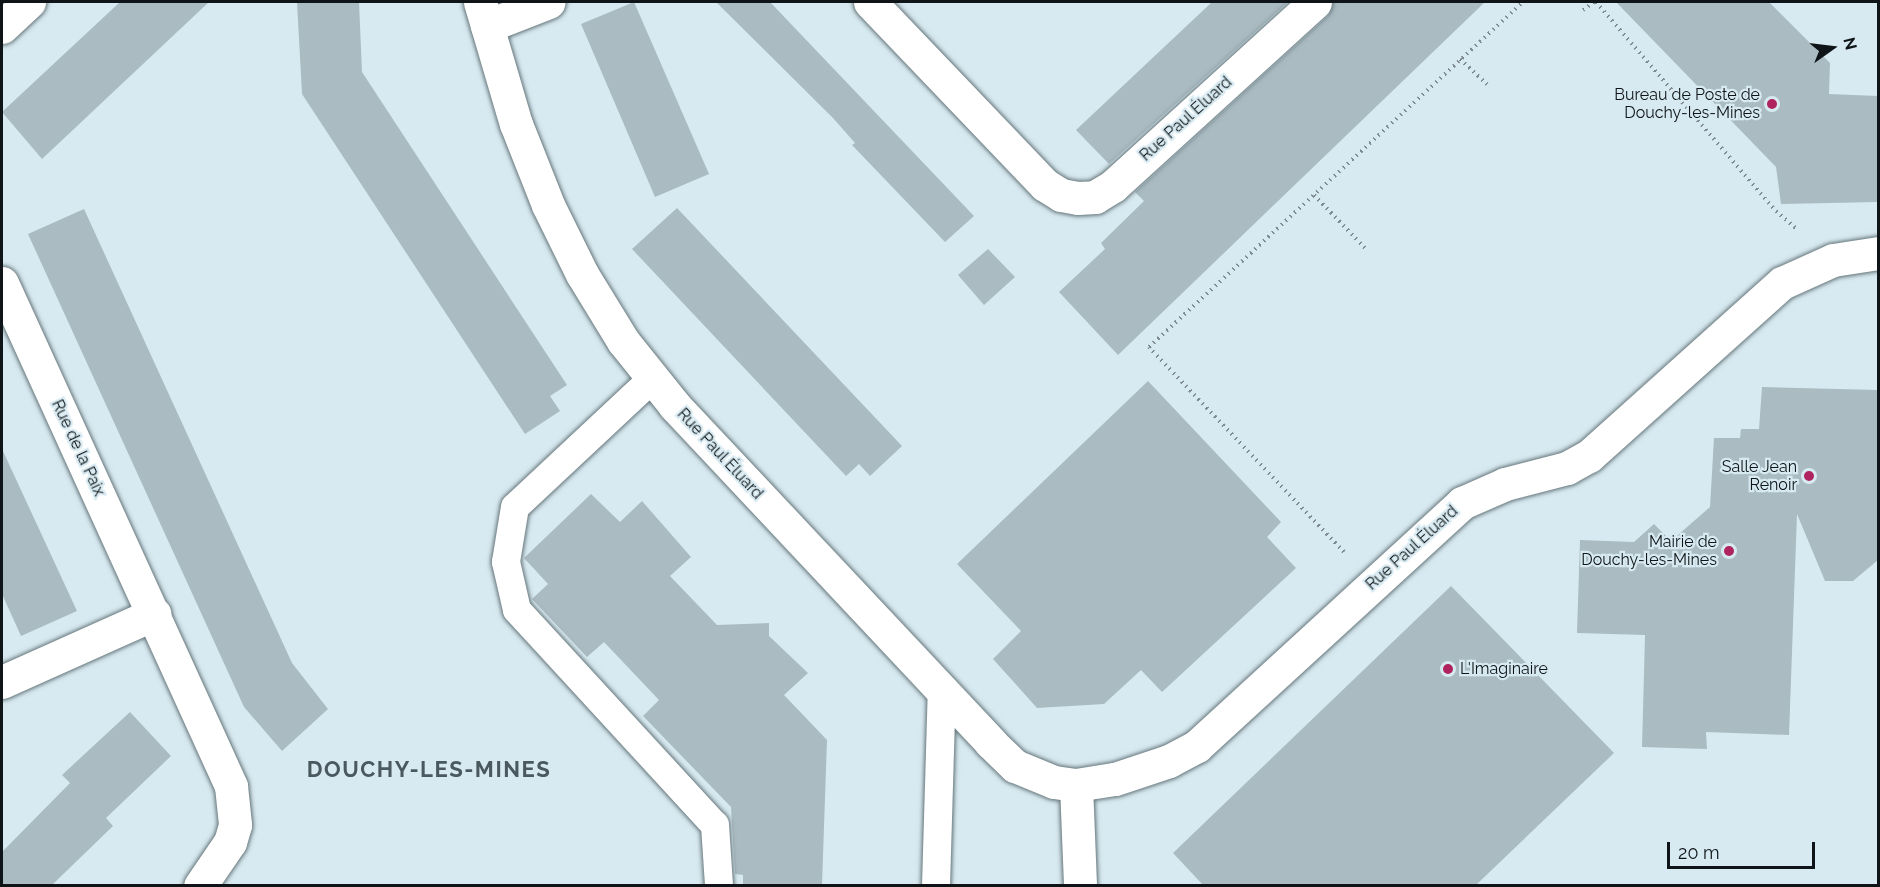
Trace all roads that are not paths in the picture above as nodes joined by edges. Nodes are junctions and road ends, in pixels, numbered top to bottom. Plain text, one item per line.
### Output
1 (29, 2) edge
2 (549, 2) edge
3 (870, 2) edge
4 (1316, 2) edge
5 (483, 14) edge
6 (2, 27) edge
7 (1878, 253) edge
8 (2, 283) edge
9 (652, 379) junction
10 (154, 614) junction
11 (2, 682) edge
12 (942, 689) junction
13 (1076, 785) junction
14 (207, 883) edge
15 (718, 885) edge
16 (936, 885) edge
17 (1080, 885) edge

1 - 6 street
2 - 5 street, Rue Paul Éluard
3 - 4 street, Rue Paul Éluard
5 - 9 street, Rue Paul Éluard
7 - 13 street, Rue Paul Éluard
8 - 10 street, Rue de la Paix
9 - 12 street, Rue Paul Éluard
9 - 15 lane
10 - 11 street
10 - 14 street, Rue de la Paix
12 - 13 street, Rue Paul Éluard
12 - 16 lane
13 - 17 street

